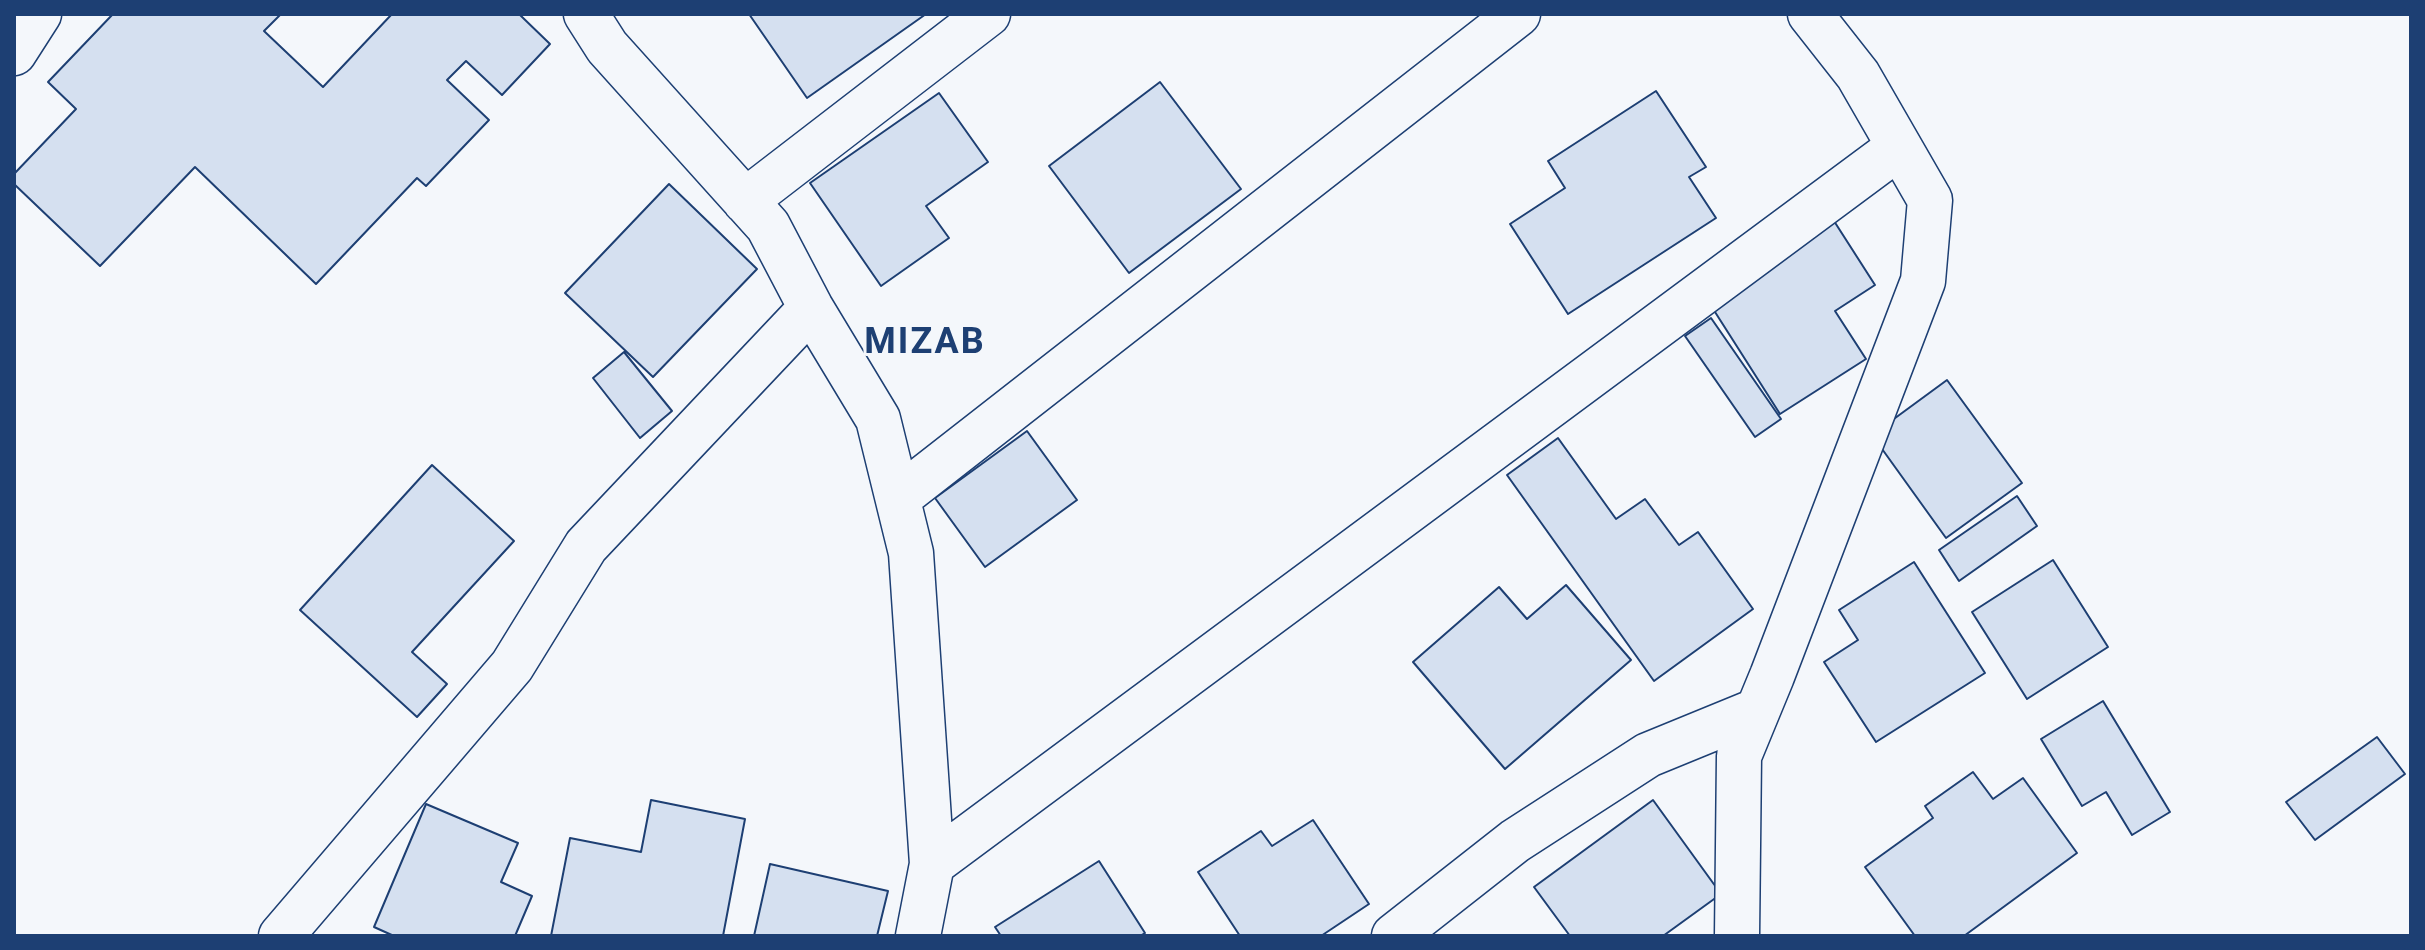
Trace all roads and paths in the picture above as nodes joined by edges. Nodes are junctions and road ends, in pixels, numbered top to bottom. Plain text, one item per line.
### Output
1 (39, 14) edge
2 (586, 14) edge
3 (988, 14) edge
4 (1518, 14) edge
5 (1810, 14) edge
6 (14, 53) edge
7 (1899, 147) junction
8 (745, 201) junction
9 (811, 308) junction
10 (898, 498) junction
11 (1758, 710) junction
12 (932, 864) junction
13 (281, 936) edge
14 (918, 936) edge
15 (1394, 936) edge
16 (1737, 936) edge

1 - 6 street
2 - 8 street
3 - 8 street
4 - 10 street
5 - 7 street
7 - 11 street
7 - 12 street
8 - 9 street
9 - 10 street
9 - 13 street
10 - 12 street
11 - 15 street
11 - 16 street
12 - 14 street

